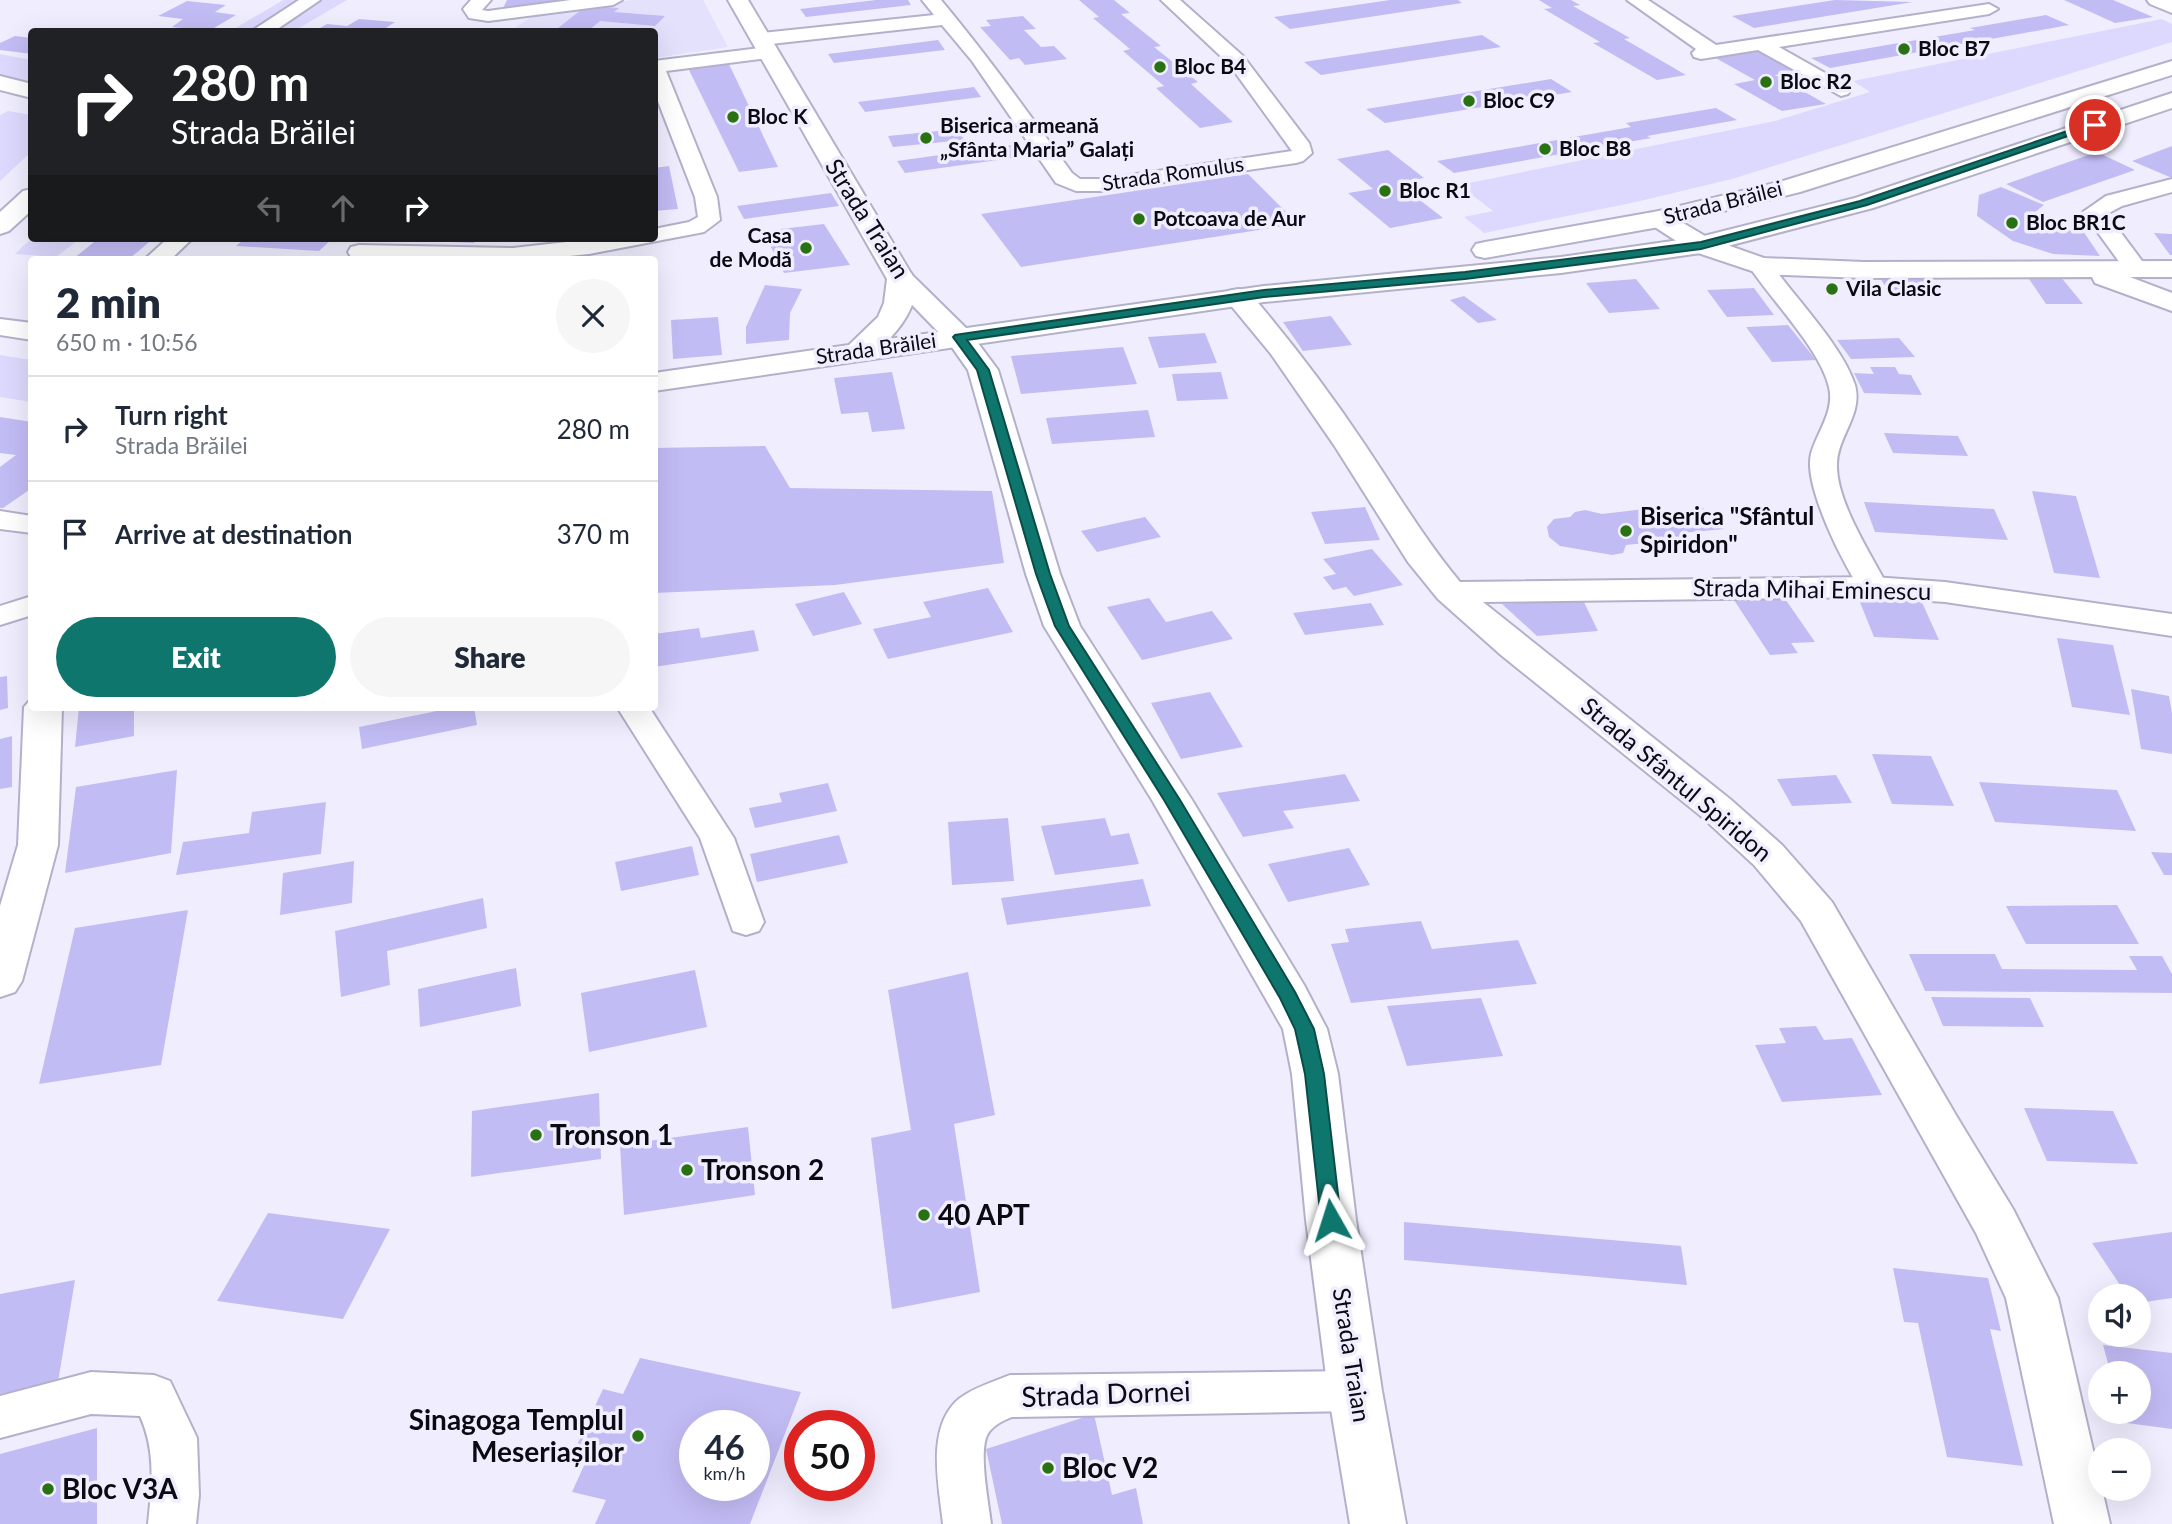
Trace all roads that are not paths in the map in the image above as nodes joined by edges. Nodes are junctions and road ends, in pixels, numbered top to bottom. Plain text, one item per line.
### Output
1 (311, 0) edge
2 (482, 0) edge
3 (612, 0) edge
4 (738, 0) edge
5 (931, 0) edge
6 (1170, 0) edge
7 (1636, 0) edge
8 (2157, 0) edge
9 (2172, 7) edge
10 (1989, 9) dead end
11 (948, 19) junction
12 (266, 28) edge
13 (1761, 44) junction
14 (765, 46) junction
15 (658, 66) edge
16 (2172, 68) edge
17 (658, 75) edge
18 (0, 83) edge
19 (28, 90) edge
20 (1841, 90) dead end
21 (2172, 100) edge
22 (2172, 185) edge
23 (28, 200) edge
24 (1659, 219) junction
25 (0, 226) edge
26 (658, 235) edge
27 (177, 242) edge
28 (618, 242) edge
29 (1701, 245) junction
30 (362, 250) edge
31 (161, 256) edge
32 (1761, 266) junction
33 (2084, 269) junction
34 (2136, 269) junction
35 (2172, 269) edge
36 (901, 279) junction
37 (1251, 296) junction
38 (2172, 303) edge
39 (0, 327) edge
40 (28, 331) edge
41 (959, 337) junction
42 (859, 352) junction
43 (658, 381) edge
44 (0, 520) edge
45 (28, 524) edge
46 (1873, 587) junction
47 (1450, 592) junction
48 (28, 606) edge
49 (0, 616) edge
50 (2172, 625) edge
51 (43, 711) edge
52 (636, 711) edge
53 (746, 922) dead end
54 (0, 981) edge
55 (1355, 1391) junction
56 (0, 1417) edge
57 (172, 1524) edge
58 (967, 1524) edge
59 (1378, 1524) edge
60 (2082, 1524) edge

1 - 12 street
2 - 3 street
4 - 14 main road, Strada Traian
5 - 11 street, Strada Romulus
6 - 11 street, Strada Romulus
7 - 13 street
8 - 9 main road
10 - 13 street
11 - 14 street
13 - 20 street
14 - 15 street
14 - 36 main road, Strada Traian
16 - 24 main road, Strada Brăilei
17 - 26 street
18 - 19 main road
21 - 29 main road, Strada Brăilei
22 - 34 street
23 - 25 main road
24 - 29 main road
24 - 37 main road, Strada Brăilei
27 - 31 street
28 - 30 street
29 - 32 main road
29 - 37 main road, Strada Brăilei
32 - 33 main road
32 - 46 street
33 - 34 main road
33 - 38 main road
34 - 35 main road
36 - 41 main road, Strada Traian
36 - 42 main road
37 - 41 main road, Strada Brăilei
37 - 47 main road, Strada Sfântul Spiridon
39 - 40 main road
41 - 42 main road, Strada Brăilei
41 - 55 main road, Strada Traian
42 - 43 main road, Strada Brăilei
44 - 45 street
46 - 47 main road, Strada Mihai Eminescu
46 - 50 main road, Strada Mihai Eminescu
47 - 60 main road, Strada Sfântul Spiridon
48 - 49 street
51 - 54 main road
52 - 53 street
55 - 58 street, Strada Dornei
55 - 59 main road, Strada Traian
56 - 57 street

